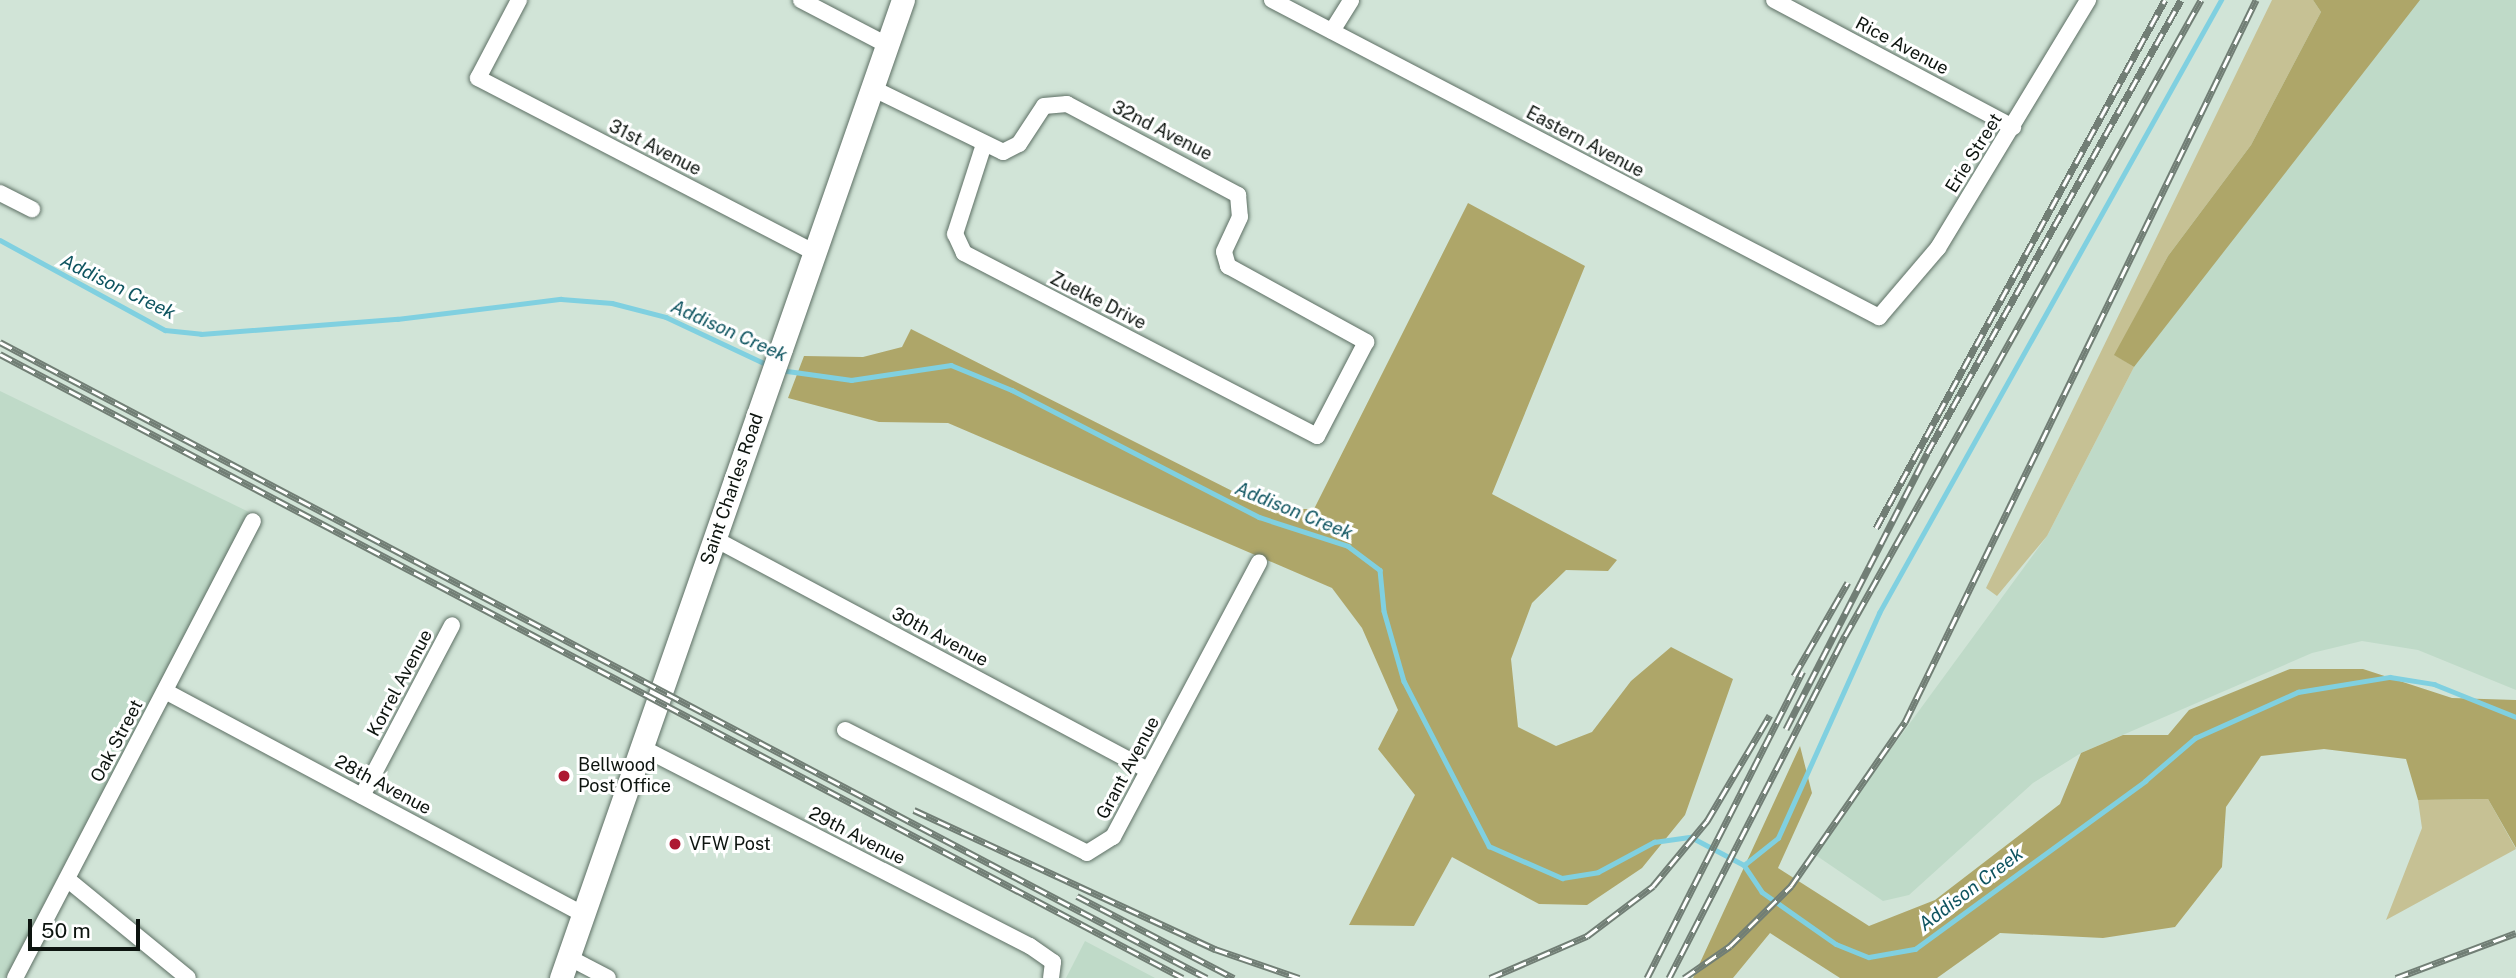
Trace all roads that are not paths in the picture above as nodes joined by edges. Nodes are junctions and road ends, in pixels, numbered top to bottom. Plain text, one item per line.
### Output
1 (519, 0) edge
2 (801, 0) edge
3 (903, 0) edge
4 (1272, 0) edge
5 (1351, 0) edge
6 (1774, 0) edge
7 (2088, 0) edge
8 (1332, 31) junction
9 (887, 45) junction
10 (872, 88) junction
11 (2013, 127) junction
12 (984, 144) junction
13 (0, 192) edge
14 (32, 209) dead end
15 (815, 253) junction
16 (1879, 317) joint
17 (1317, 436) joint
18 (253, 521) dead end
19 (715, 539) junction
20 (1259, 562) dead end
21 (452, 625) dead end
22 (165, 691) junction
23 (845, 730) dead end
24 (641, 747) junction
25 (1148, 770) junction
26 (362, 796) junction
27 (67, 879) junction
28 (583, 914) junction
29 (565, 968) edge
30 (1052, 970) edge
31 (15, 978) edge
32 (188, 978) edge
33 (608, 978) edge

1 - 15 street, 31st Avenue
2 - 9 street
3 - 9 main road, Saint Charles Road
4 - 8 street, Eastern Avenue
5 - 8 street
6 - 11 street, Rice Avenue
7 - 11 street, Erie Street
8 - 16 street, Eastern Avenue
9 - 10 main road, Saint Charles Road
10 - 12 street, 32nd Avenue
10 - 15 main road, Saint Charles Road
11 - 16 street, Erie Street
12 - 17 street, Zuelke Drive
12 - 17 street, 32nd Avenue
13 - 14 street
15 - 19 main road, Saint Charles Road
18 - 22 street, Oak Street
19 - 24 main road, Saint Charles Road
19 - 25 street, 30th Avenue
20 - 25 street, Grant Avenue
21 - 26 street, Korrel Avenue
22 - 26 street, 28th Avenue
22 - 27 street, Oak Street
23 - 25 street, Grant Avenue
24 - 28 main road, Saint Charles Road
24 - 30 street, 29th Avenue
26 - 28 street, 28th Avenue
27 - 31 street, Oak Street
27 - 32 street
28 - 29 main road, Saint Charles Road
29 - 33 street

